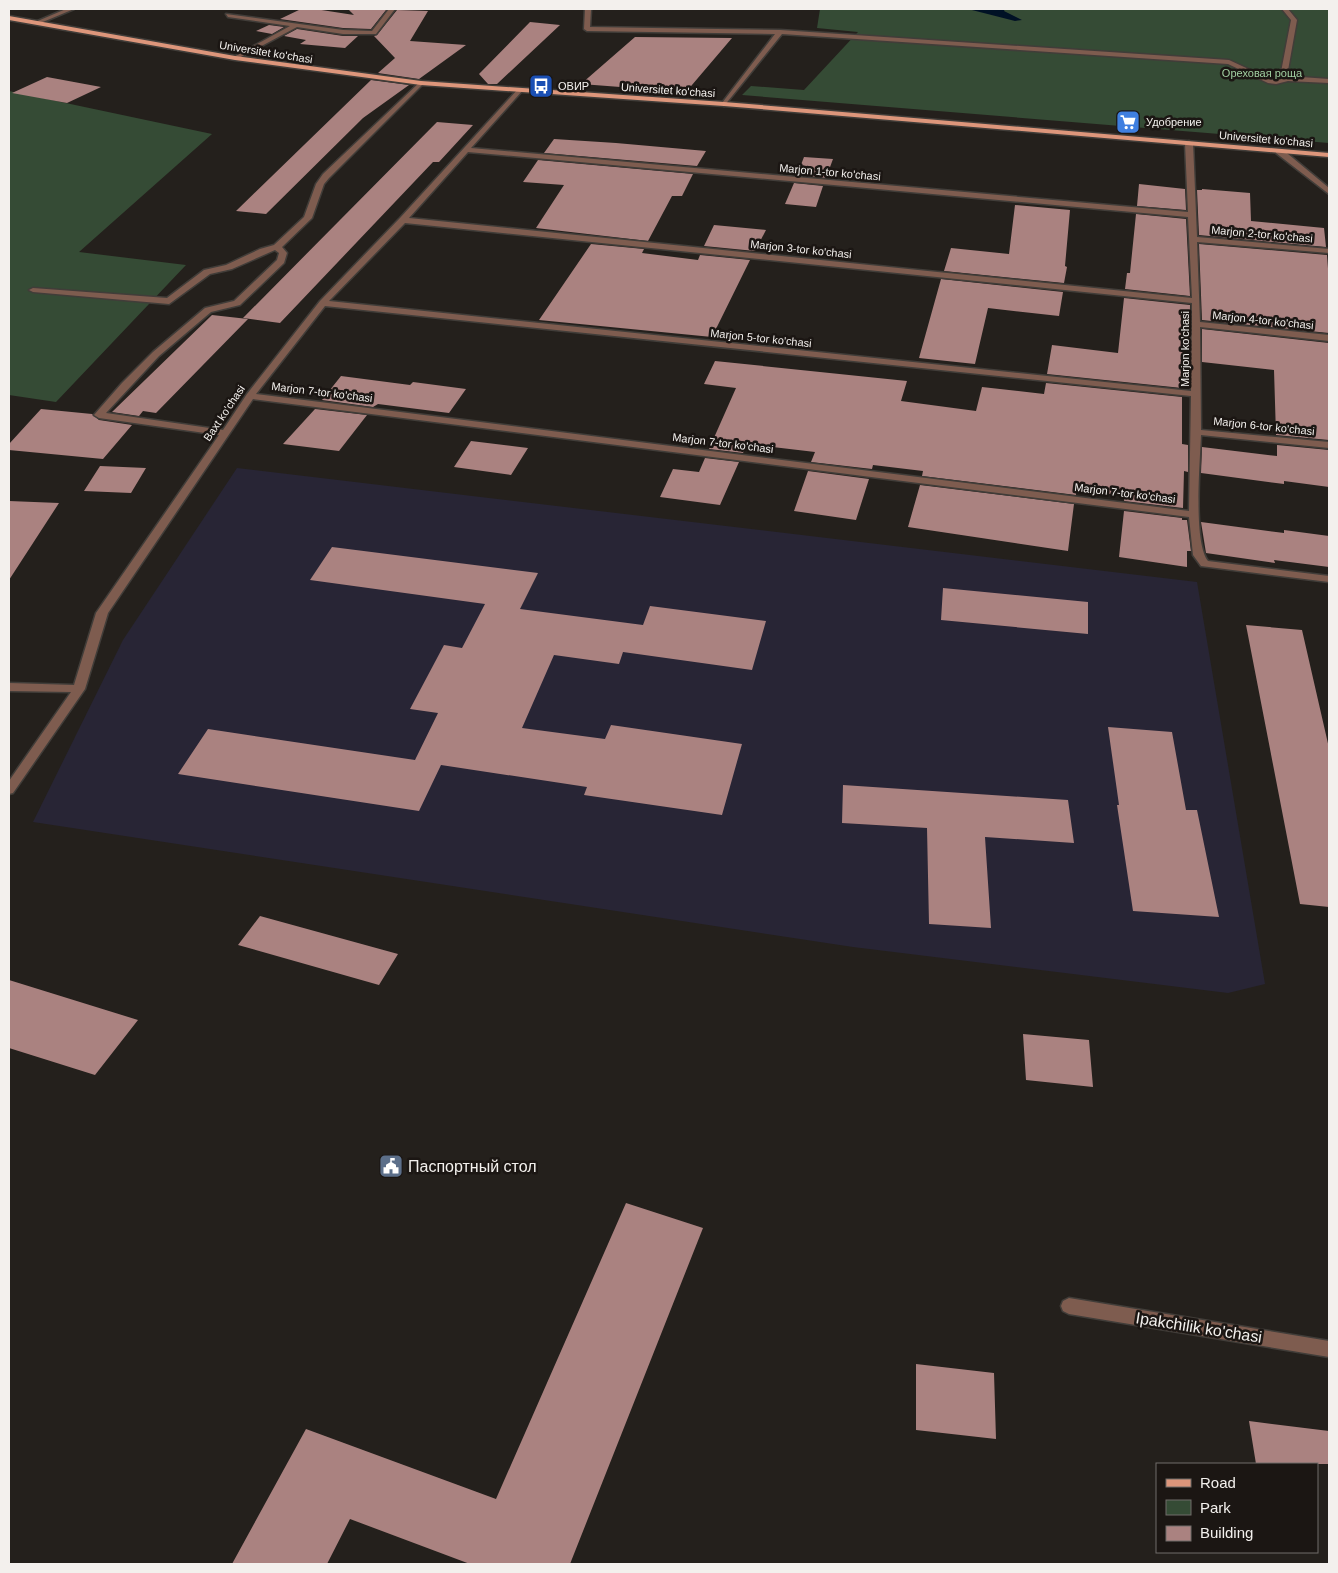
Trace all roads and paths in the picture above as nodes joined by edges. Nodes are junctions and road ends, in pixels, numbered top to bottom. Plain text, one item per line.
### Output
1 (71, 9) edge
2 (240, 9) edge
3 (392, 9) edge
4 (588, 9) edge
5 (1285, 9) edge
6 (9, 18) edge
7 (36, 23) junction
8 (296, 25) junction
9 (780, 32) junction
10 (235, 58) junction
11 (1285, 77) junction
12 (1329, 82) edge
13 (421, 83) junction
14 (520, 90) junction
15 (724, 104) junction
16 (1190, 143) junction
17 (466, 150) junction
18 (1280, 151) junction
19 (1329, 155) edge
20 (1329, 192) edge
21 (1191, 215) junction
22 (403, 220) junction
23 (1192, 239) junction
24 (277, 247) junction
25 (1329, 251) edge
26 (33, 290) dead end
27 (1196, 301) junction
28 (323, 304) junction
29 (1195, 324) junction
30 (1329, 338) edge
31 (1196, 394) junction
32 (250, 396) junction
33 (226, 432) junction
34 (1196, 432) junction
35 (1329, 445) edge
36 (1194, 515) junction
37 (1329, 579) edge
38 (9, 687) edge
39 (79, 689) junction
40 (9, 790) edge
41 (1069, 1306) dead end
42 (1329, 1349) edge

1 - 7 street
2 - 8 street
3 - 8 street
4 - 9 street
5 - 11 street
6 - 7 main road, Universitet ko'chasi
7 - 10 main road, Universitet ko'chasi
8 - 10 street
9 - 11 street
9 - 15 street
10 - 13 main road, Universitet ko'chasi
11 - 12 street
13 - 14 main road, Universitet ko'chasi
13 - 24 street
14 - 15 main road, Universitet ko'chasi
14 - 17 street, Baxt ko'chasi
15 - 16 main road, Universitet ko'chasi
16 - 18 main road, Universitet ko'chasi
16 - 21 street, Marjon ko'chasi
17 - 21 street, Marjon 1-tor ko'chasi
17 - 22 street, Baxt ko'chasi
18 - 19 main road, Universitet ko'chasi
18 - 20 street
21 - 23 street, Marjon ko'chasi
22 - 27 street, Marjon 3-tor ko'chasi
22 - 28 street, Baxt ko'chasi
23 - 25 street, Marjon 2-tor ko'chasi
23 - 27 street, Marjon ko'chasi
24 - 26 street
24 - 33 street
27 - 29 street, Marjon ko'chasi
28 - 31 street, Marjon 5-tor ko'chasi
28 - 32 street, Baxt ko'chasi
29 - 30 street, Marjon 4-tor ko'chasi
29 - 31 street, Marjon ko'chasi
31 - 34 street, Marjon ko'chasi
32 - 33 street, Baxt ko'chasi
32 - 36 street, Marjon 7-tor ko'chasi
33 - 39 street, Baxt ko'chasi
34 - 35 street, Marjon 6-tor ko'chasi
34 - 36 street, Marjon ko'chasi
36 - 37 street, Marjon ko'chasi
38 - 39 street
39 - 40 street, Baxt ko'chasi
41 - 42 street, Ipakchilik ko'chasi

